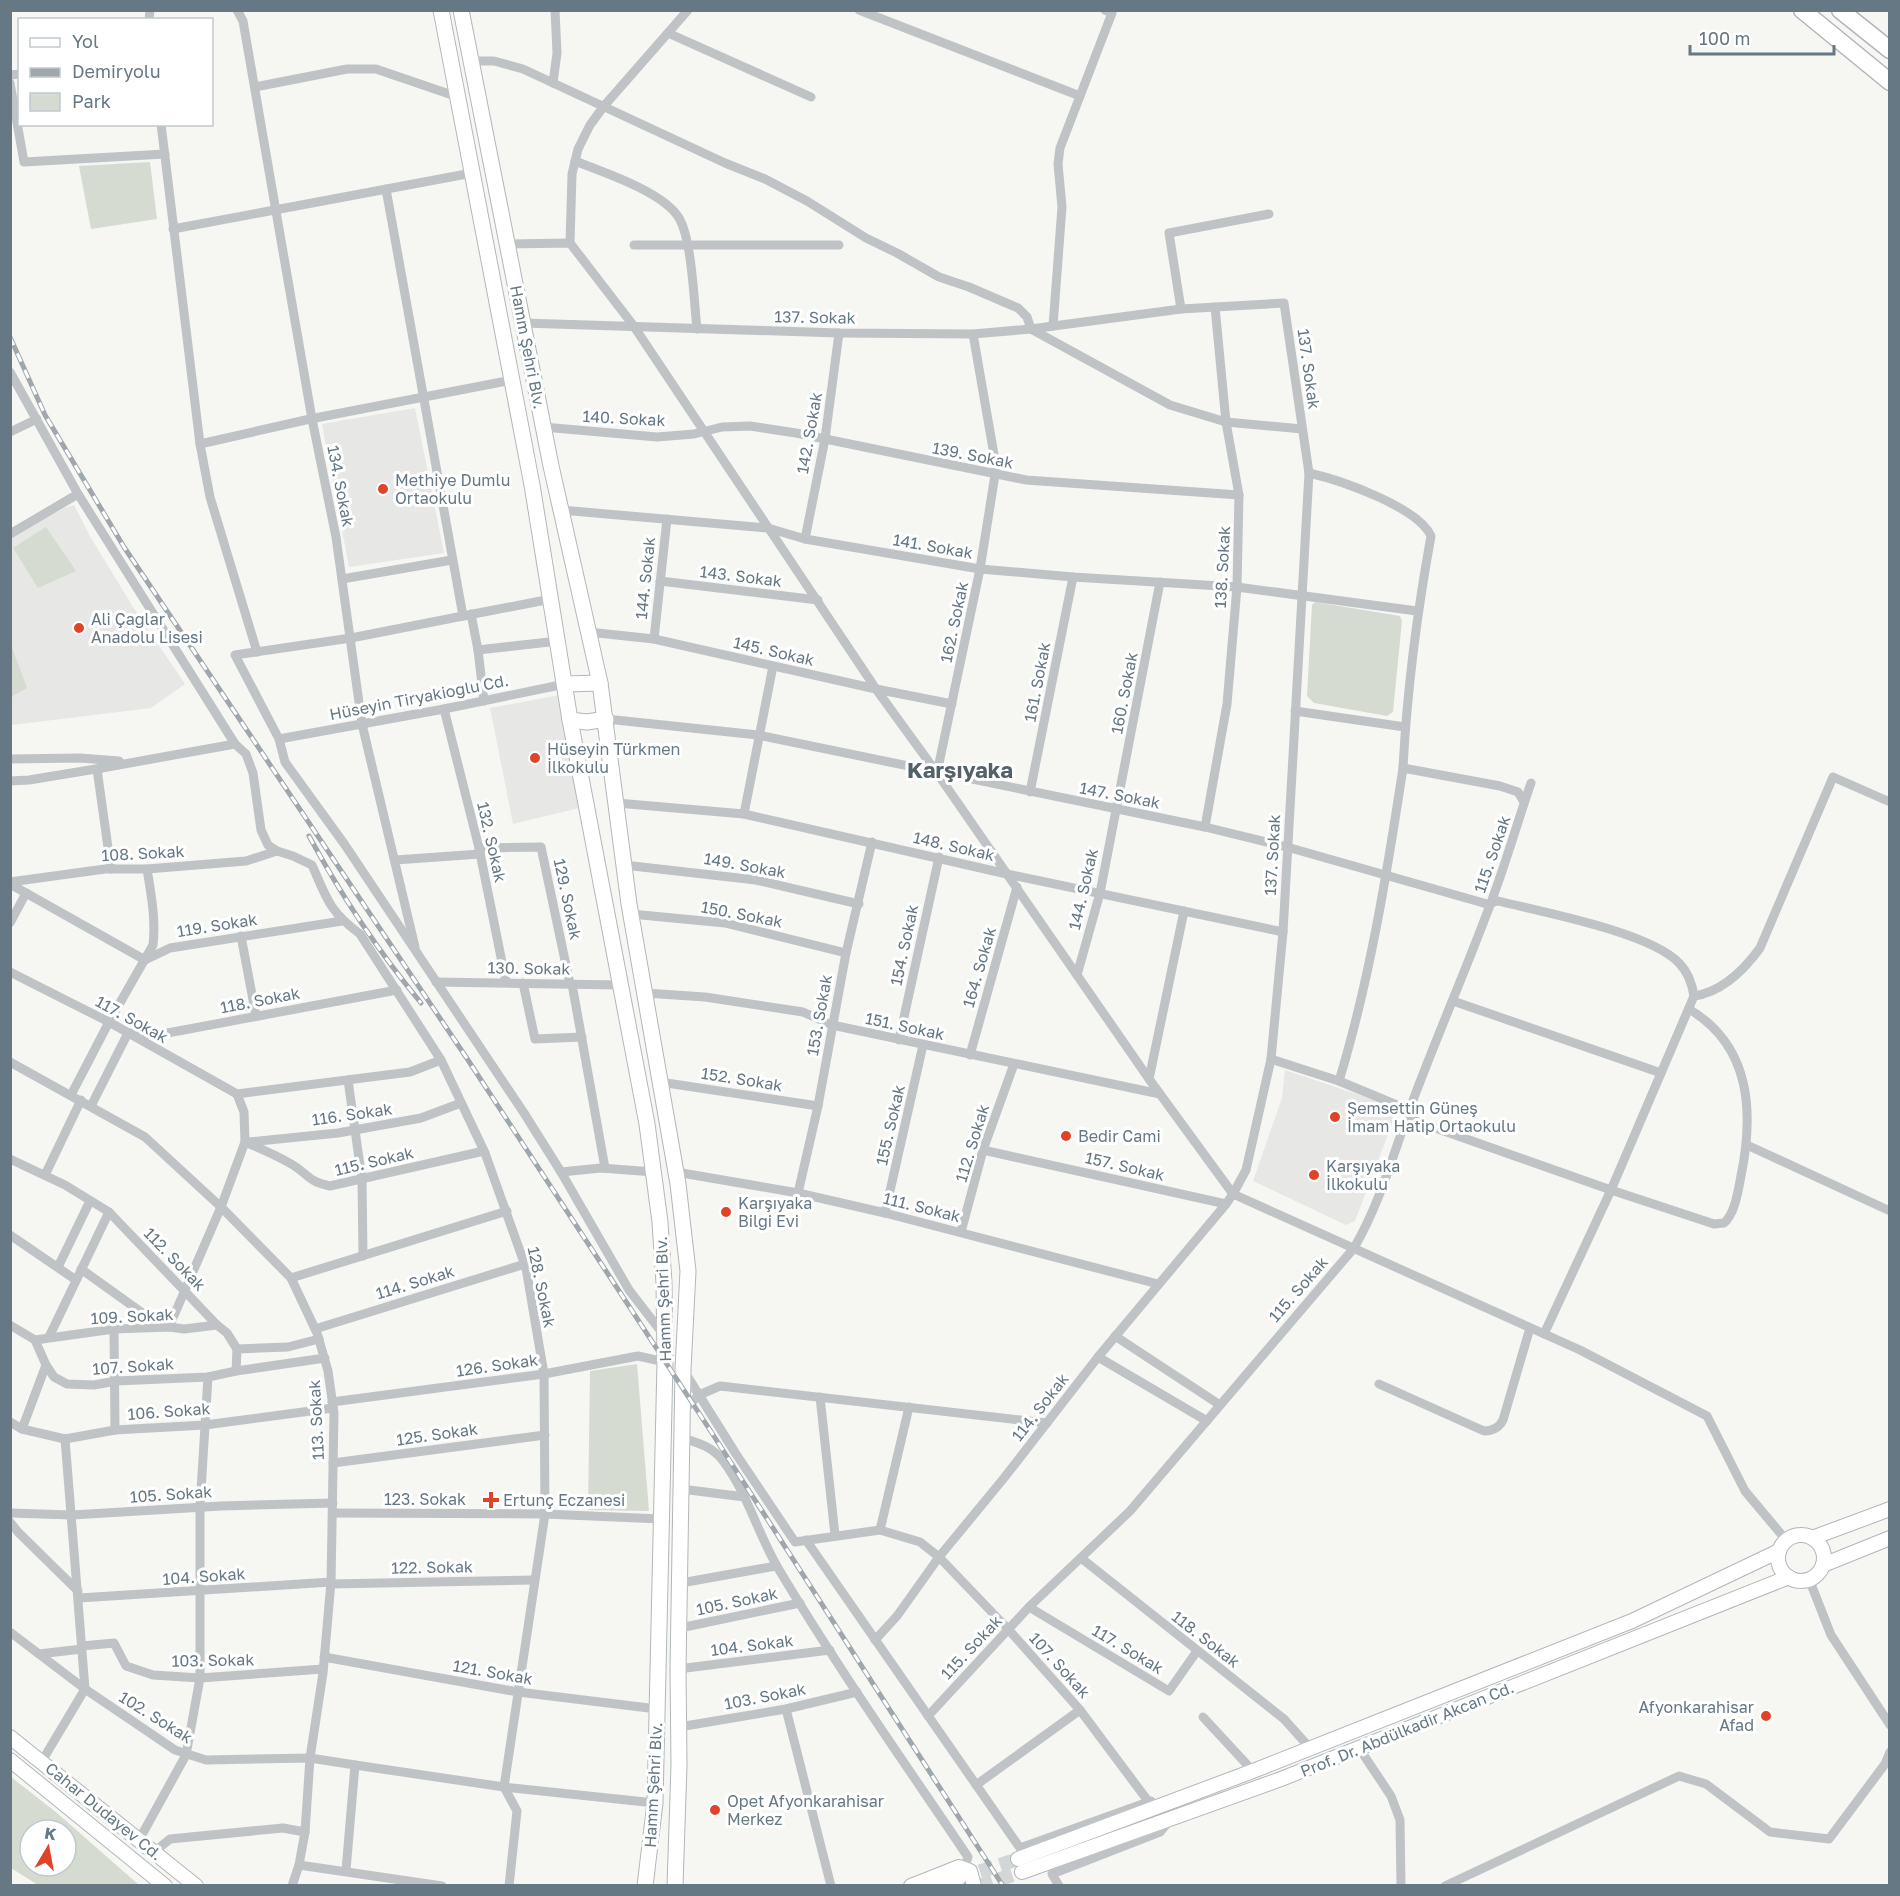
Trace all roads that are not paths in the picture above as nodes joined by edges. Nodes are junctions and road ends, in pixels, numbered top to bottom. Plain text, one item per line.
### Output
1 (237, 10) edge
2 (441, 10) edge
3 (461, 10) edge
4 (555, 10) edge
5 (688, 10) edge
6 (860, 10) edge
7 (1105, 10) edge
8 (1802, 10) edge
9 (1840, 10) edge
10 (668, 33) junction
11 (1890, 50) edge
12 (472, 62) junction
13 (1890, 82) edge
14 (10, 83) edge
15 (553, 83) junction
16 (255, 87) junction
17 (1080, 96) junction
18 (458, 97) junction
19 (811, 97) dead end
20 (604, 106) junction
21 (161, 126) edge
22 (165, 154) junction
23 (575, 160) junction
24 (472, 173) junction
25 (386, 189) junction
26 (277, 210) junction
27 (1269, 214) dead end
28 (174, 230) junction
29 (570, 243) junction
30 (508, 244) junction
31 (634, 245) dead end
32 (688, 245) junction
33 (839, 245) dead end
34 (1215, 307) junction
35 (1181, 309) junction
36 (523, 323) junction
37 (633, 325) junction
38 (1053, 326) junction
39 (697, 328) junction
40 (1031, 329) junction
41 (839, 333) junction
42 (973, 334) junction
43 (11, 373) edge
44 (512, 380) junction
45 (422, 397) junction
46 (37, 419) junction
47 (312, 419) junction
48 (1226, 422) junction
49 (543, 427) junction
50 (1302, 429) junction
51 (10, 432) edge
52 (704, 433) junction
53 (825, 439) junction
54 (200, 444) junction
55 (1309, 473) junction
56 (995, 475) junction
57 (78, 494) junction
58 (1239, 495) junction
59 (561, 510) junction
60 (667, 519) junction
61 (768, 528) junction
62 (10, 534) edge
63 (805, 538) junction
64 (452, 560) junction
65 (980, 569) junction
66 (1073, 577) junction
67 (342, 579) junction
68 (660, 581) junction
69 (1160, 582) junction
70 (1237, 587) junction
71 (1302, 594) junction
72 (551, 599) junction
73 (818, 600) junction
74 (1418, 611) junction
75 (467, 615) junction
76 (588, 632) junction
77 (351, 638) junction
78 (654, 639) junction
79 (558, 641) junction
80 (478, 650) junction
81 (257, 652) junction
82 (773, 666) junction
83 (600, 683) junction
84 (565, 684) junction
85 (876, 689) junction
86 (484, 701) junction
87 (952, 704) junction
88 (444, 709) junction
89 (1295, 711) junction
90 (606, 719) junction
91 (570, 720) junction
92 (362, 724) junction
93 (1405, 727) junction
94 (758, 735) junction
95 (279, 739) junction
96 (235, 744) junction
97 (10, 759) edge
98 (133, 763) junction
99 (1403, 768) junction
100 (97, 769) junction
101 (937, 773) junction
102 (10, 781) edge
103 (1531, 783) dead end
104 (1030, 792) junction
105 (1890, 801) edge
106 (1524, 802) junction
107 (617, 803) junction
108 (1117, 810) junction
109 (744, 814) junction
110 (1205, 827) junction
111 (872, 842) junction
112 (1287, 847) junction
113 (277, 851) junction
114 (480, 851) junction
115 (939, 857) junction
116 (394, 860) junction
117 (624, 865) junction
118 (111, 869) junction
119 (147, 869) junction
120 (1007, 874) junction
121 (1387, 875) junction
122 (10, 883) edge
123 (1017, 887) junction
124 (26, 893) junction
125 (1100, 893) junction
126 (1491, 903) junction
127 (859, 904) junction
128 (1184, 911) junction
129 (631, 914) junction
130 (342, 921) junction
131 (10, 923) edge
132 (1283, 932) junction
133 (241, 936) junction
134 (846, 953) junction
135 (417, 954) junction
136 (145, 960) junction
137 (10, 972) edge
138 (1077, 975) junction
139 (436, 982) junction
140 (506, 982) junction
141 (523, 983) junction
142 (571, 984) junction
143 (621, 985) junction
144 (397, 990) junction
145 (645, 993) junction
146 (1694, 996) junction
147 (1453, 1001) junction
148 (1689, 1009) junction
149 (256, 1016) junction
150 (109, 1022) junction
151 (832, 1025) junction
152 (128, 1033) junction
153 (582, 1037) junction
154 (899, 1040) junction
155 (923, 1045) junction
156 (970, 1055) junction
157 (1271, 1059) junction
158 (441, 1060) junction
159 (10, 1062) edge
160 (1014, 1064) junction
161 (1661, 1073) junction
162 (1149, 1078) junction
163 (348, 1080) junction
164 (1339, 1081) junction
165 (660, 1082) junction
166 (237, 1094) junction
167 (1160, 1094) junction
168 (71, 1095) junction
169 (81, 1100) junction
170 (461, 1103) junction
171 (91, 1106) junction
172 (818, 1106) junction
173 (1408, 1114) junction
174 (356, 1130) junction
175 (245, 1142) junction
176 (1747, 1144) junction
177 (983, 1150) junction
178 (484, 1151) junction
179 (10, 1159) edge
180 (605, 1168) junction
181 (561, 1172) junction
182 (654, 1172) junction
183 (676, 1172) junction
184 (45, 1175) junction
185 (362, 1180) junction
186 (1611, 1190) junction
187 (798, 1193) junction
188 (1233, 1194) junction
189 (90, 1201) junction
190 (1226, 1204) junction
191 (221, 1207) junction
192 (507, 1211) junction
193 (1890, 1211) edge
194 (109, 1212) junction
195 (885, 1213) junction
196 (961, 1232) junction
197 (10, 1235) edge
198 (1354, 1248) junction
199 (363, 1256) junction
200 (525, 1264) junction
201 (58, 1267) junction
202 (81, 1269) junction
203 (291, 1278) junction
204 (76, 1280) junction
205 (1158, 1284) junction
206 (184, 1291) junction
207 (10, 1325) edge
208 (217, 1325) junction
209 (166, 1327) junction
210 (1530, 1328) junction
211 (114, 1329) junction
212 (315, 1329) junction
213 (1544, 1334) junction
214 (664, 1335) junction
215 (1115, 1336) junction
216 (49, 1337) junction
217 (319, 1339) junction
218 (35, 1340) junction
219 (237, 1349) junction
220 (1098, 1357) junction
221 (325, 1358) junction
222 (665, 1362) junction
223 (46, 1365) junction
224 (683, 1368) junction
225 (236, 1371) junction
226 (544, 1374) junction
227 (208, 1377) junction
228 (116, 1381) junction
229 (1379, 1384) dead end
230 (699, 1395) junction
231 (820, 1397) junction
232 (333, 1405) junction
233 (1220, 1406) junction
234 (909, 1407) junction
235 (682, 1412) junction
236 (1207, 1421) junction
237 (10, 1422) edge
238 (1047, 1423) junction
239 (205, 1425) junction
240 (22, 1429) junction
241 (115, 1430) junction
242 (545, 1435) junction
243 (682, 1438) junction
244 (65, 1439) junction
245 (333, 1463) junction
246 (681, 1489) junction
247 (745, 1497) junction
248 (200, 1507) junction
249 (333, 1508) junction
250 (1890, 1509) edge
251 (10, 1513) edge
252 (545, 1514) junction
253 (72, 1515) junction
254 (661, 1519) junction
255 (10, 1522) edge
256 (880, 1530) junction
257 (835, 1535) junction
258 (1812, 1538) junction
259 (1890, 1538) edge
260 (806, 1540) junction
261 (1783, 1546) junction
262 (939, 1557) junction
263 (1081, 1558) junction
264 (1823, 1565) junction
265 (776, 1566) junction
266 (1789, 1577) junction
267 (1809, 1579) junction
268 (534, 1580) junction
269 (331, 1583) junction
270 (681, 1583) junction
271 (199, 1592) junction
272 (78, 1595) junction
273 (800, 1603) junction
274 (1029, 1608) junction
275 (680, 1628) junction
276 (1008, 1629) junction
277 (10, 1632) edge
278 (875, 1640) junction
279 (82, 1648) junction
280 (830, 1650) junction
281 (1197, 1651) junction
282 (39, 1654) junction
283 (324, 1657) junction
284 (323, 1669) junction
285 (678, 1669) junction
286 (200, 1678) junction
287 (85, 1689) junction
288 (518, 1692) junction
289 (857, 1692) junction
290 (657, 1709) junction
291 (786, 1709) junction
292 (1080, 1710) junction
293 (928, 1716) junction
294 (1203, 1717) dead end
295 (1890, 1725) edge
296 (679, 1727) junction
297 (10, 1737) edge
298 (1309, 1748) junction
299 (1359, 1748) junction
300 (1890, 1752) edge
301 (186, 1755) junction
302 (310, 1758) junction
303 (10, 1760) edge
304 (42, 1761) junction
305 (355, 1765) junction
306 (1253, 1771) junction
307 (976, 1785) junction
308 (504, 1787) junction
309 (1148, 1801) junction
310 (655, 1803) junction
311 (1166, 1803) junction
312 (1174, 1816) junction
313 (305, 1832) junction
314 (139, 1840) junction
315 (154, 1852) junction
316 (299, 1865) junction
317 (346, 1870) junction
318 (962, 1874) junction
319 (165, 1886) edge
320 (196, 1886) edge
321 (292, 1886) edge
322 (442, 1886) edge
323 (509, 1886) edge
324 (645, 1886) edge
325 (675, 1886) edge
326 (831, 1886) edge
327 (911, 1886) edge
328 (939, 1886) edge
329 (974, 1886) edge
330 (1059, 1886) edge
331 (1401, 1886) edge
332 (1445, 1886) edge

1 - 16 street, 134. Sokak
2 - 18 main road, Hamm Şehri Blv.
3 - 12 main road, Hamm Şehri Blv.
4 - 15 street
5 - 10 street
6 - 17 street
7 - 17 street
8 - 13 highway
9 - 11 highway
10 - 19 street
10 - 20 street
12 - 15 street
12 - 30 main road, Hamm Şehri Blv.
14 - 22 street
15 - 20 street
16 - 18 street
16 - 26 street, 134. Sokak
17 - 38 street
18 - 24 main road, Hamm Şehri Blv.
20 - 23 street
20 - 40 street
21 - 22 street
22 - 28 street
23 - 29 street
23 - 32 street
24 - 25 street
24 - 44 main road, Hamm Şehri Blv.
25 - 26 street
25 - 45 street
26 - 28 street
26 - 47 street, 134. Sokak
27 - 35 street
28 - 54 street
29 - 30 street
29 - 37 street
30 - 36 main road, Hamm Şehri Blv.
31 - 32 street
32 - 33 street
32 - 39 street
34 - 35 street, 137. Sokak
34 - 48 street, 138. Sokak
34 - 50 street, 137. Sokak
35 - 38 street, 137. Sokak
36 - 37 street, 137. Sokak
36 - 49 main road, Hamm Şehri Blv.
37 - 39 street, 137. Sokak
37 - 52 street
38 - 40 street, 137. Sokak
39 - 41 street, 137. Sokak
40 - 42 street, 137. Sokak
40 - 48 street
41 - 42 street, 137. Sokak
41 - 53 street, 142. Sokak
42 - 56 street, 162. Sokak
43 - 46 street
44 - 45 street
44 - 72 main road, Hamm Şehri Blv.
45 - 47 street
45 - 64 street
46 - 51 street
46 - 57 street
47 - 54 street
47 - 67 street, 134. Sokak
48 - 50 street
48 - 58 street, 138. Sokak
49 - 52 street, 140. Sokak
49 - 59 main road, Hamm Şehri Blv.
50 - 55 street, 137. Sokak
52 - 53 street, 139. Sokak
52 - 61 street
53 - 56 street, 139. Sokak
53 - 63 street, 142. Sokak
54 - 81 street
55 - 71 street, 137. Sokak
55 - 74 street
56 - 58 street, 139. Sokak
56 - 65 street, 162. Sokak
57 - 62 street
57 - 96 street
58 - 70 street, 138. Sokak
59 - 60 street, 141. Sokak
59 - 76 main road, Hamm Şehri Blv.
60 - 61 street, 141. Sokak
60 - 68 street, 144. Sokak
61 - 63 street, 141. Sokak
61 - 73 street
63 - 65 street, 141. Sokak
64 - 67 street
64 - 75 street
65 - 66 street, 141. Sokak
65 - 87 street, 162. Sokak
66 - 69 street, 141. Sokak
66 - 104 street, 161. Sokak
67 - 77 street, 134. Sokak
68 - 73 street, 143. Sokak
68 - 78 street, 144. Sokak
69 - 70 street, 141. Sokak
69 - 108 street, 160. Sokak
70 - 71 street, 141. Sokak
70 - 110 street, 138. Sokak
71 - 74 street, 141. Sokak
71 - 89 street, 137. Sokak
72 - 75 street
72 - 79 main road, Hamm Şehri Blv.
73 - 85 street
74 - 93 street
75 - 77 street
75 - 80 street
76 - 78 street, 145. Sokak
76 - 83 main road, Hamm Şehri Blv.
77 - 81 street
77 - 92 street, 134. Sokak
78 - 82 street, 145. Sokak
79 - 80 street
79 - 84 main road, Hamm Şehri Blv.
80 - 86 street
81 - 95 street
82 - 85 street, 145. Sokak
82 - 94 street
83 - 84 main road
83 - 90 main road, Hamm Şehri Blv.
84 - 86 street, Hüseyin Tiryakioğlu Cd.
84 - 91 main road, Hamm Şehri Blv.
85 - 87 street, 145. Sokak
85 - 101 street
86 - 88 street, Hüseyin Tiryakioğlu Cd.
87 - 101 street, 162. Sokak
88 - 92 street, Hüseyin Tiryakioğlu Cd.
88 - 114 street, 132. Sokak
89 - 93 street
89 - 112 street, 137. Sokak
90 - 91 main road
90 - 94 street, 147. Sokak
90 - 107 main road, Hamm Şehri Blv.
91 - 143 main road, Hamm Şehri Blv.
92 - 95 street, Hüseyin Tiryakioğlu Cd.
92 - 116 street, 134. Sokak
93 - 99 street
94 - 101 street, 147. Sokak
94 - 109 street
95 - 135 street
96 - 98 street
96 - 113 street
97 - 98 street
98 - 100 street
99 - 106 street
99 - 121 street
100 - 102 street
100 - 118 street
101 - 104 street, 147. Sokak
101 - 120 street
103 - 106 street, 115. Sokak
104 - 108 street, 147. Sokak
105 - 146 street
106 - 126 street, 115. Sokak
107 - 109 street, 148. Sokak
107 - 117 main road, Hamm Şehri Blv.
108 - 110 street, 147. Sokak
108 - 125 street, 144. Sokak
109 - 111 street, 148. Sokak
110 - 112 street, 147. Sokak
111 - 115 street, 148. Sokak
111 - 127 street, 153. Sokak
112 - 121 street, 147. Sokak
112 - 132 street, 137. Sokak
113 - 119 street, 108. Sokak
113 - 130 street, 128. Sokak
114 - 116 street
114 - 140 street, 132. Sokak
114 - 142 street, 129. Sokak
115 - 120 street, 148. Sokak
115 - 154 street, 154. Sokak
116 - 135 street, 134. Sokak
117 - 127 street, 149. Sokak
117 - 129 main road, Hamm Şehri Blv.
118 - 119 street, 108. Sokak
118 - 122 street, 108. Sokak
119 - 136 street
120 - 123 street
120 - 125 street, 148. Sokak
121 - 126 street, 147. Sokak
121 - 164 street
122 - 124 street
123 - 138 street
123 - 156 street, 164. Sokak
124 - 131 street
124 - 136 street
125 - 128 street, 148. Sokak
125 - 138 street, 144. Sokak
126 - 146 street, 147. Sokak
126 - 147 street, 115. Sokak
127 - 134 street, 153. Sokak
128 - 132 street, 148. Sokak
128 - 162 street
129 - 134 street, 150. Sokak
129 - 145 main road, Hamm Şehri Blv.
130 - 133 street, 119. Sokak
130 - 144 street, 128. Sokak
132 - 157 street, 137. Sokak
133 - 136 street, 119. Sokak
133 - 149 street
134 - 151 street, 153. Sokak
135 - 139 street
136 - 150 street
137 - 150 street, 117. Sokak
138 - 162 street
139 - 140 street, 130. Sokak
139 - 181 street
140 - 141 street, 130. Sokak
141 - 142 street, 130. Sokak
141 - 153 street
142 - 143 street, 130. Sokak
142 - 153 street
143 - 182 main road, Hamm Şehri Blv.
144 - 149 street, 118. Sokak
144 - 158 street, 128. Sokak
145 - 151 street, 151. Sokak
145 - 165 main road, Hamm Şehri Blv.
146 - 148 street
147 - 161 street
147 - 173 street, 115. Sokak
148 - 161 street
148 - 176 street
149 - 152 street, 118. Sokak
150 - 152 street, 117. Sokak
150 - 168 street
151 - 154 street, 151. Sokak
151 - 172 street, 153. Sokak
152 - 166 street, 117. Sokak
152 - 171 street
153 - 180 street
154 - 155 street, 151. Sokak
155 - 156 street, 151. Sokak
155 - 195 street, 155. Sokak
156 - 160 street, 151. Sokak
157 - 164 street
157 - 188 street, 137. Sokak
158 - 163 street
158 - 170 street, 128. Sokak
159 - 168 street, 113. Sokak
160 - 167 street, 151. Sokak
160 - 177 street, 112. Sokak
161 - 186 street
162 - 167 street
163 - 166 street
163 - 174 street
164 - 173 street
165 - 172 street, 152. Sokak
165 - 183 main road, Hamm Şehri Blv.
166 - 175 street
167 - 188 street
168 - 169 street, 113. Sokak
169 - 171 street, 113. Sokak
169 - 184 street
170 - 174 street, 116. Sokak
170 - 178 street, 128. Sokak
171 - 191 street, 113. Sokak
172 - 187 street, 153. Sokak
173 - 186 street
173 - 198 street, 115. Sokak
174 - 175 street, 116. Sokak
174 - 185 street
175 - 185 street, 115. Sokak
175 - 191 street
176 - 186 street
176 - 193 street
177 - 190 street, 157. Sokak
177 - 196 street, 112. Sokak
178 - 185 street, 115. Sokak
178 - 192 street, 128. Sokak
179 - 184 street, 112. Sokak
180 - 181 street
180 - 182 street
181 - 214 street
182 - 214 main road, Hamm Şehri Blv.
183 - 187 street, 111. Sokak
183 - 224 main road, Hamm Şehri Blv.
184 - 189 street, 112. Sokak
185 - 199 street
186 - 213 street
187 - 195 street, 111. Sokak
188 - 190 street, 114. Sokak
188 - 198 street
189 - 194 street, 112. Sokak
189 - 201 street
190 - 205 street, 114. Sokak
191 - 203 street, 113. Sokak
191 - 206 street
192 - 199 street
192 - 200 street, 128. Sokak
194 - 202 street
194 - 206 street, 112. Sokak
195 - 196 street, 111. Sokak
196 - 205 street, 111. Sokak
197 - 201 street
198 - 210 street
198 - 233 street, 115. Sokak
199 - 203 street
200 - 212 street, 114. Sokak
200 - 226 street, 128. Sokak
201 - 204 street
202 - 204 street
202 - 209 street
203 - 212 street, 113. Sokak
204 - 216 street
205 - 215 street, 114. Sokak
206 - 208 street, 112. Sokak
206 - 209 street
207 - 218 street
208 - 209 street, 109. Sokak
208 - 219 street, 112. Sokak
209 - 211 street, 109. Sokak
210 - 213 street
210 - 229 street
211 - 216 street, 109. Sokak
211 - 228 street
212 - 217 street, 113. Sokak
213 - 261 street
214 - 222 main road, Hamm Şehri Blv.
215 - 220 street, 114. Sokak
215 - 233 street
216 - 218 street, 109. Sokak
217 - 219 street
217 - 221 street, 113. Sokak
218 - 223 street, 107. Sokak
219 - 225 street
220 - 236 street
220 - 238 street, 114. Sokak
221 - 225 street, 107. Sokak
221 - 232 street, 113. Sokak
222 - 226 street, 126. Sokak
222 - 254 main road, Hamm Şehri Blv.
223 - 228 street, 107. Sokak
223 - 240 street
224 - 230 street
224 - 235 main road, Hamm Şehri Blv.
225 - 227 street, 107. Sokak
226 - 232 street, 126. Sokak
226 - 242 street, 128. Sokak
227 - 228 street, 107. Sokak
227 - 239 street
228 - 241 street
230 - 231 street
230 - 235 street
230 - 260 street
231 - 234 street
231 - 257 street
232 - 239 street, 106. Sokak
232 - 245 street, 113. Sokak
233 - 236 street, 115. Sokak
234 - 238 street
234 - 256 street
235 - 243 main road, Hamm Şehri Blv.
236 - 263 street, 115. Sokak
237 - 240 street, 106. Sokak
238 - 262 street, 114. Sokak
239 - 241 street, 106. Sokak
239 - 248 street
240 - 244 street, 106. Sokak
241 - 244 street, 106. Sokak
242 - 245 street, 125. Sokak
242 - 252 street, 128. Sokak
243 - 246 main road, Hamm Şehri Blv.
243 - 247 street
244 - 253 street
245 - 249 street, 113. Sokak
246 - 247 street
246 - 270 main road, Hamm Şehri Blv.
247 - 265 street
248 - 249 street, 105. Sokak
248 - 253 street, 105. Sokak
248 - 271 street
249 - 252 street, 123. Sokak
249 - 269 street, 113. Sokak
250 - 258 main road, Prof. Dr. Abdülkadir Akcan Cd.
251 - 253 street, 105. Sokak
252 - 254 street, 123. Sokak
252 - 268 street, 128. Sokak
253 - 272 street
254 - 290 main road, Hamm Şehri Blv.
255 - 272 street
256 - 257 street, 107. Sokak
256 - 262 street, 107. Sokak
257 - 260 street, 107. Sokak
258 - 261 main road, Prof. Dr. Abdülkadir Akcan Cd.
258 - 264 main road
259 - 264 main road
260 - 278 street
261 - 266 main road
261 - 298 main road, Prof. Dr. Abdülkadir Akcan Cd.
262 - 276 street, 107. Sokak
262 - 278 street, 114. Sokak
263 - 274 street, 115. Sokak
263 - 281 street, 118. Sokak
264 - 267 main road
265 - 270 street
265 - 273 street
266 - 267 main road, Prof. Dr. Abdülkadir Akcan Cd.
266 - 299 main road, Prof. Dr. Abdülkadir Akcan Cd.
267 - 295 street
268 - 269 street, 122. Sokak
268 - 288 street, 128. Sokak
269 - 271 street, 104. Sokak
269 - 283 street, 113. Sokak
270 - 275 main road, Hamm Şehri Blv.
271 - 272 street, 104. Sokak
271 - 286 street
272 - 279 street
273 - 275 street, 105. Sokak
273 - 280 street
274 - 276 street, 115. Sokak
274 - 281 street, 117. Sokak
275 - 285 main road, Hamm Şehri Blv.
276 - 292 street, 107. Sokak
276 - 293 street, 115. Sokak
277 - 282 street, 102. Sokak
278 - 293 street
279 - 282 street
279 - 286 street, 103. Sokak
279 - 287 street
280 - 285 street, 104. Sokak
280 - 289 street
281 - 298 street, 118. Sokak
282 - 287 street, 102. Sokak
283 - 284 street, 113. Sokak
283 - 288 street, 121. Sokak
284 - 286 street, 103. Sokak
284 - 302 street, 113. Sokak
285 - 296 main road, Hamm Şehri Blv.
286 - 301 street
287 - 301 street, 102. Sokak
287 - 304 street
288 - 290 street, 121. Sokak
288 - 308 street, 128. Sokak
289 - 291 street, 103. Sokak
289 - 318 street
290 - 310 main road, Hamm Şehri Blv.
291 - 296 street, 103. Sokak
291 - 326 street
292 - 307 street
292 - 309 street, 107. Sokak
293 - 307 street
294 - 306 street
296 - 325 main road, Hamm Şehri Blv.
297 - 304 main road, Cahar Dudayev Cd.
298 - 306 main road, Prof. Dr. Abdülkadir Akcan Cd.
299 - 312 main road, Prof. Dr. Abdülkadir Akcan Cd.
299 - 331 street
300 - 332 street
301 - 302 street, 102. Sokak
301 - 314 street
302 - 305 street, 102. Sokak
302 - 313 street, 113. Sokak
303 - 319 main road, Cahar Dudayev Cd.
304 - 314 main road, Cahar Dudayev Cd.
305 - 308 street, 102. Sokak
305 - 317 street
306 - 311 main road, Prof. Dr. Abdülkadir Akcan Cd.
307 - 309 street
308 - 310 street, 102. Sokak
308 - 323 street
309 - 311 street
310 - 324 main road, Hamm Şehri Blv.
311 - 312 main road, Prof. Dr. Abdülkadir Akcan Cd.
312 - 330 street
313 - 315 street
313 - 316 street, 113. Sokak
314 - 315 main road, Cahar Dudayev Cd.
315 - 320 main road, Cahar Dudayev Cd.
316 - 317 street
316 - 321 street, 113. Sokak
317 - 322 street
318 - 327 main road
318 - 328 main road
318 - 329 main road

